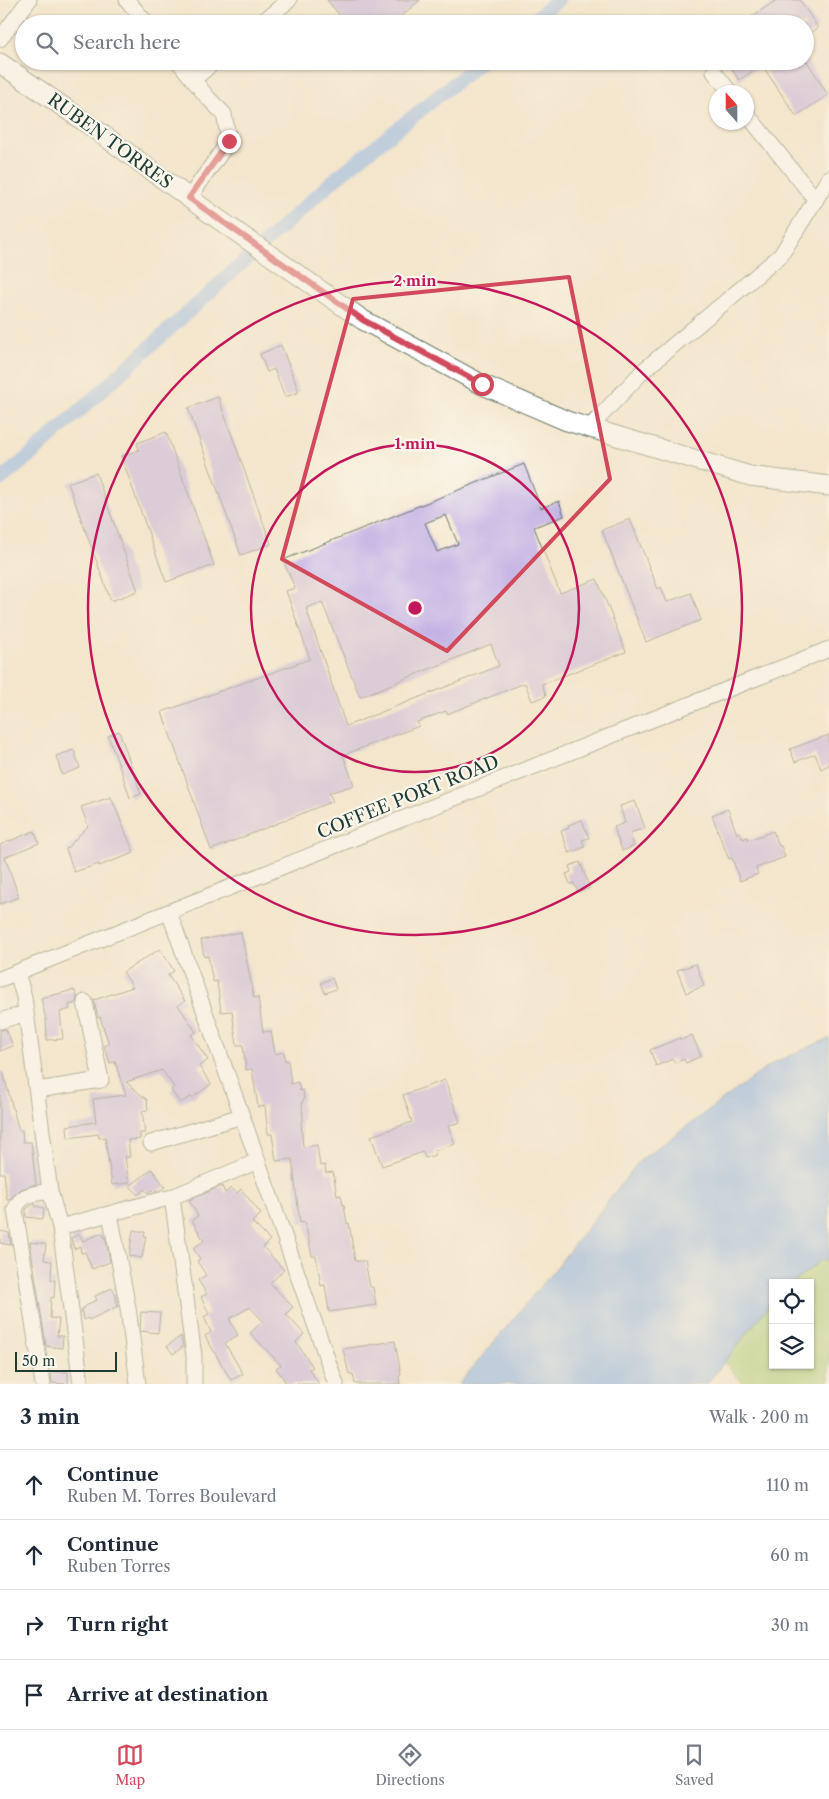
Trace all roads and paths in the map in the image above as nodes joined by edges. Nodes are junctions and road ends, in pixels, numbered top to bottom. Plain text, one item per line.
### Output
1 (29, 0) edge
2 (127, 0) edge
3 (289, 0) edge
4 (18, 15) edge
5 (140, 15) edge
6 (271, 15) edge
7 (15, 19) edge
8 (0, 39) edge
9 (0, 62) edge
10 (185, 70) edge
11 (204, 70) edge
12 (714, 72) dead end
13 (192, 80) junction
14 (724, 85) edge
15 (754, 123) edge
16 (829, 178) edge
17 (189, 198) junction
18 (816, 200) junction
19 (589, 428) junction
20 (829, 486) edge
21 (829, 649) edge
22 (169, 912) junction
23 (17, 972) junction
24 (0, 979) edge
25 (85, 1002) dead end
26 (26, 1013) junction
27 (0, 1021) edge
28 (37, 1090) junction
29 (242, 1116) junction
30 (151, 1143) dead end
31 (258, 1161) junction
32 (50, 1191) junction
33 (172, 1196) junction
34 (110, 1214) junction
35 (60, 1227) junction
36 (43, 1384) edge
37 (81, 1384) edge
38 (138, 1384) edge
39 (194, 1384) edge
40 (336, 1384) edge

1 - 4 street
2 - 5 street
3 - 6 street
7 - 8 street
9 - 17 main road, RUBEN TORRES
10 - 13 street
11 - 13 street
12 - 14 street
13 - 17 street
15 - 18 street
16 - 18 street
17 - 19 main road, RUBEN TORRES
18 - 19 street
19 - 20 main road, RUBEN TORRES
21 - 22 street, COFFEE PORT ROAD
22 - 23 street, COFFEE PORT ROAD
22 - 29 street
23 - 24 street, COFFEE PORT ROAD
23 - 26 street
25 - 28 street
26 - 27 street
26 - 28 street
28 - 32 street
29 - 30 street
29 - 31 street
31 - 33 street
31 - 40 street
32 - 35 street
32 - 36 street
33 - 34 street
33 - 39 street
34 - 35 street
34 - 38 street
35 - 37 street

